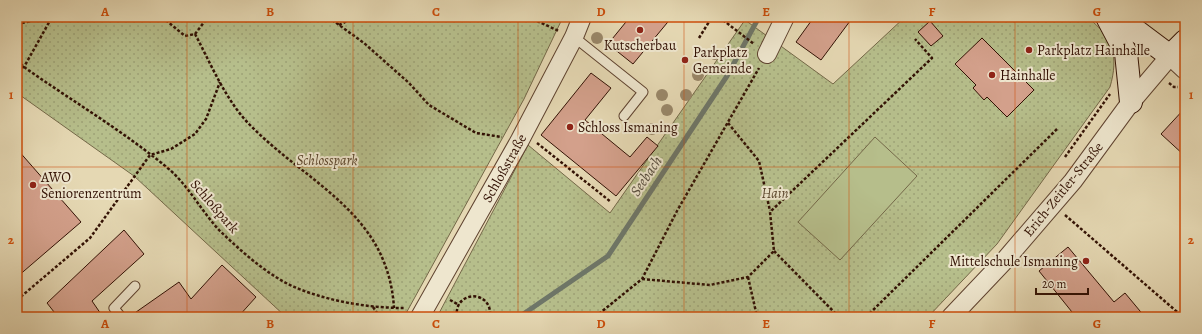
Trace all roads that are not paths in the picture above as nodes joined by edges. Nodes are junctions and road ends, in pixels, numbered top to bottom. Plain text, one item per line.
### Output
1 (582, 17) edge
2 (785, 17) edge
3 (1107, 17) edge
4 (1118, 17) edge
5 (574, 37) junction
6 (760, 49) road end
7 (1180, 56) edge
8 (1131, 102) junction
9 (624, 116) dead end
10 (135, 286) dead end
11 (421, 316) edge
12 (121, 317) edge
13 (951, 317) edge

1 - 5 street, Schloßstraße
2 - 6 street
3 - 8 main road
4 - 7 main road
5 - 9 lane
5 - 11 street, Schloßstraße
7 - 8 street, Erich-Zeitler-Straße
8 - 13 street, Erich-Zeitler-Straße
10 - 12 lane

